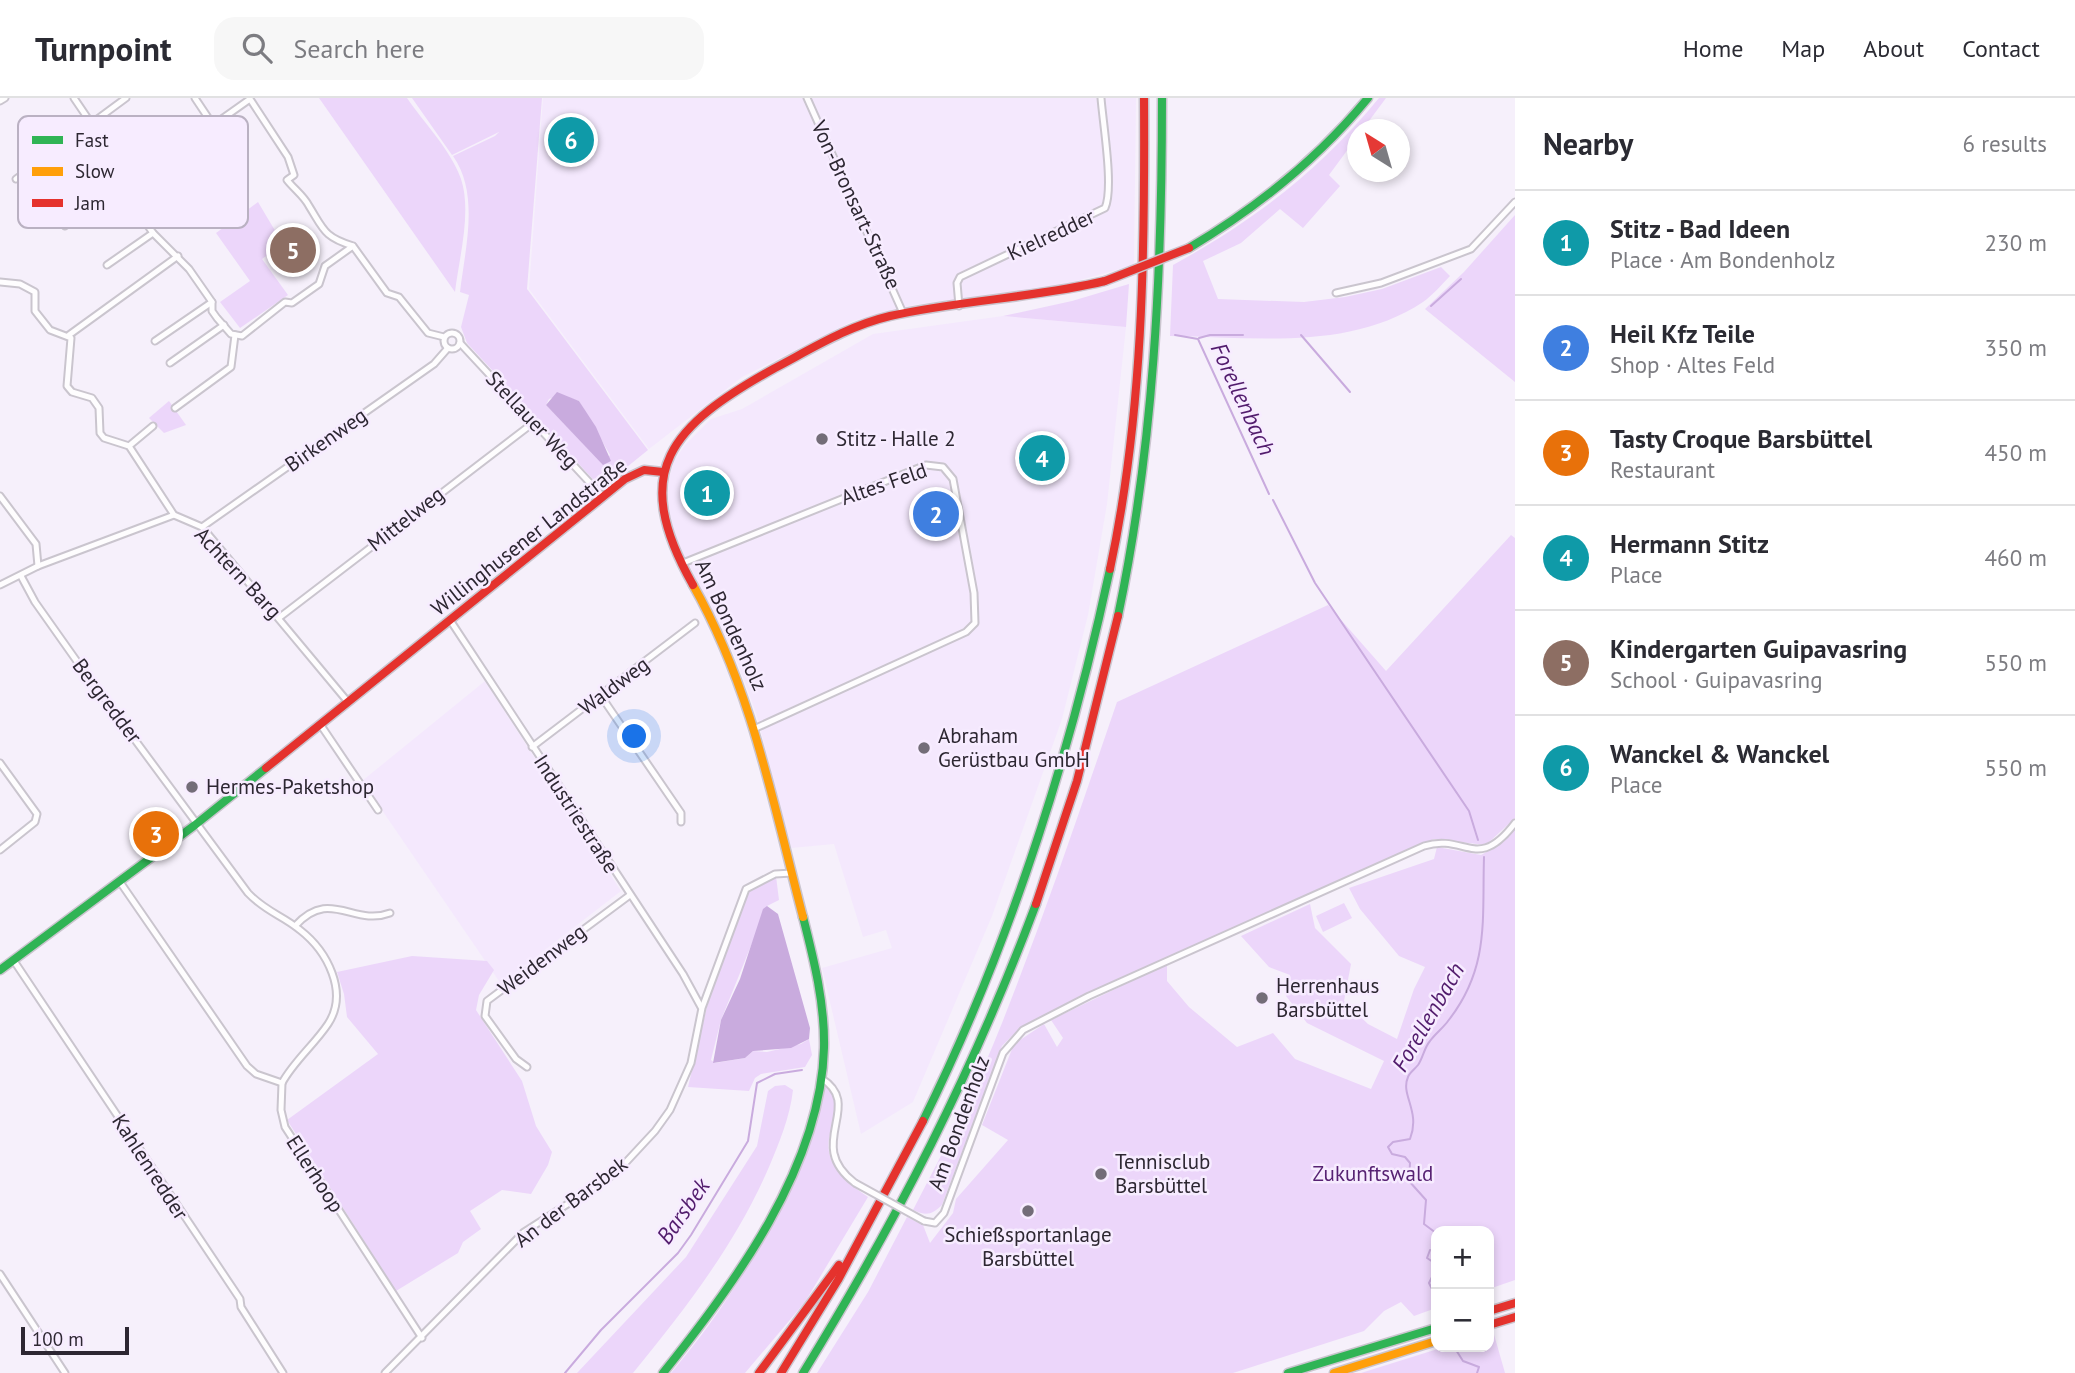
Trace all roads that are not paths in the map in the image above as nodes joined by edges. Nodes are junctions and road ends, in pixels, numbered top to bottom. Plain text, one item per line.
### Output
1 (5, 98) edge
2 (74, 98) edge
3 (126, 98) edge
4 (195, 98) edge
5 (250, 98) edge
6 (807, 98) edge
7 (1101, 98) edge
8 (1144, 98) edge
9 (1163, 98) edge
10 (1368, 98) edge
11 (0, 101) edge
12 (87, 116) edge
13 (102, 116) edge
14 (207, 116) edge
15 (225, 116) edge
16 (1515, 202) edge
17 (149, 228) edge
18 (153, 233) junction
19 (353, 246) junction
20 (177, 256) junction
21 (107, 265) dead end
22 (0, 282) edge
23 (1336, 293) dead end
24 (212, 302) junction
25 (959, 306) junction
26 (903, 313) junction
27 (224, 325) junction
28 (69, 335) junction
29 (235, 335) junction
30 (444, 337) junction
31 (155, 341) dead end
32 (460, 343) junction
33 (447, 348) junction
34 (170, 363) dead end
35 (175, 408) dead end
36 (533, 423) junction
37 (153, 426) dead end
38 (129, 446) junction
39 (663, 472) junction
40 (0, 496) edge
41 (603, 497) junction
42 (174, 515) junction
43 (202, 527) junction
44 (684, 563) junction
45 (38, 566) junction
46 (21, 576) junction
47 (0, 585) edge
48 (280, 617) junction
49 (450, 620) junction
50 (695, 623) dead end
51 (601, 696) junction
52 (348, 702) junction
53 (320, 724) junction
54 (756, 728) junction
55 (532, 747) junction
56 (0, 763) edge
57 (378, 810) dead end
58 (681, 821) dead end
59 (1515, 823) edge
60 (195, 825) junction
61 (0, 850) edge
62 (792, 873) junction
63 (120, 882) junction
64 (630, 895) junction
65 (390, 913) dead end
66 (295, 926) junction
67 (14, 961) junction
68 (0, 970) edge
69 (702, 1008) junction
70 (527, 1067) dead end
71 (821, 1078) junction
72 (282, 1083) junction
73 (872, 1216) junction
74 (0, 1274) edge
75 (1515, 1303) edge
76 (1494, 1309) edge
77 (1515, 1317) edge
78 (1494, 1323) edge
79 (1431, 1330) edge
80 (422, 1338) junction
81 (1431, 1343) edge
82 (65, 1373) edge
83 (283, 1373) edge
84 (386, 1373) edge
85 (663, 1373) edge
86 (759, 1373) edge
87 (782, 1373) edge
88 (803, 1373) edge
89 (1288, 1373) edge
90 (1334, 1373) edge

1 - 11 street
2 - 12 street
3 - 13 street
4 - 14 street
5 - 15 street
5 - 19 street
6 - 26 street, Von-Bronsart-Straße
7 - 25 street, Kielredder
8 - 73 main road
9 - 88 main road
10 - 25 main road, Willinghusener Landstraße, bridge
16 - 23 street
17 - 18 street
18 - 20 street
18 - 21 street
19 - 29 street
19 - 30 street
20 - 24 street
20 - 28 street
22 - 28 street
24 - 27 street
24 - 31 street
25 - 26 main road, Willinghusener Landstraße
26 - 39 main road, Willinghusener Landstraße
27 - 29 street
27 - 34 street
28 - 38 street, Achtern Barg
29 - 35 street
30 - 32 street, Stellauer Weg
30 - 33 street
32 - 33 street
32 - 36 street, Stellauer Weg
33 - 43 street, Birkenweg
36 - 41 street, Stellauer Weg
36 - 48 street, Mittelweg
37 - 38 street
38 - 42 street, Achtern Barg
39 - 41 main road, Willinghusener Landstraße
39 - 44 main road, Am Bondenholz
40 - 45 street
41 - 49 main road, Willinghusener Landstraße
42 - 43 street, Achtern Barg
42 - 45 street
43 - 48 street, Achtern Barg
44 - 54 main road, Am Bondenholz
44 - 54 street, Altes Feld
45 - 46 street
46 - 47 street
46 - 60 street, Bergredder
48 - 52 street, Achtern Barg
49 - 52 main road, Willinghusener Landstraße
49 - 55 street, Industriestraße
50 - 51 street, Waldweg
51 - 55 street, Waldweg
51 - 58 street
52 - 53 main road, Willinghusener Landstraße
53 - 57 street
53 - 60 main road, Willinghusener Landstraße
54 - 62 main road, Am Bondenholz
55 - 64 street, Industriestraße
56 - 61 street
59 - 71 street, Am Bondenholz, bridge
60 - 63 main road, Willinghusener Landstraße
60 - 66 street, Bergredder
62 - 69 street, An der Barsbek
62 - 71 main road, Am Bondenholz
63 - 67 main road, Willinghusener Landstraße
63 - 72 street
64 - 69 street, Industriestraße
64 - 70 street, Weidenweg
65 - 66 street
66 - 72 street
67 - 68 main road, Willinghusener Landstraße
67 - 83 street, Kahlenredder
69 - 80 street, An der Barsbek
71 - 85 main road
72 - 80 street, Ellerhoop
73 - 86 main road
73 - 87 main road
74 - 82 street
75 - 76 main road
77 - 78 main road
79 - 89 main road
80 - 84 street, An der Barsbek
81 - 90 main road

